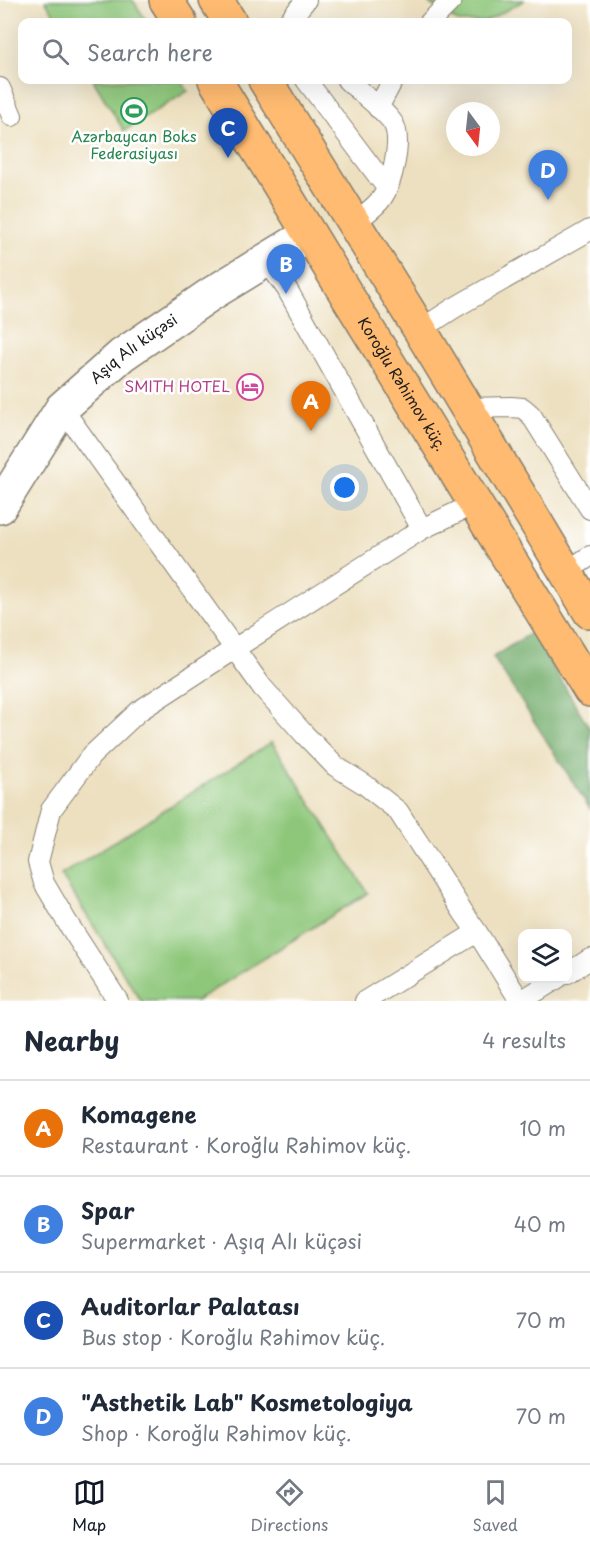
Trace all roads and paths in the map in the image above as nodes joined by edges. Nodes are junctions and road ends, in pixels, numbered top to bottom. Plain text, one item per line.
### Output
1 (166, 0) edge
2 (216, 0) edge
3 (306, 0) edge
4 (452, 0) edge
5 (177, 18) edge
6 (227, 18) edge
7 (291, 18) edge
8 (434, 18) edge
9 (217, 84) edge
10 (267, 84) edge
11 (309, 84) edge
12 (351, 84) edge
13 (391, 84) edge
14 (0, 88) edge
15 (378, 108) junction
16 (12, 116) dead end
17 (387, 188) junction
18 (354, 223) junction
19 (590, 230) edge
20 (309, 234) junction
21 (266, 260) junction
22 (420, 330) junction
23 (62, 408) junction
24 (468, 408) junction
25 (476, 503) junction
26 (0, 507) edge
27 (590, 509) edge
28 (422, 529) junction
29 (578, 564) edge
30 (590, 612) edge
31 (234, 649) junction
32 (590, 690) edge
33 (477, 932) junction
34 (590, 959) edge
35 (572, 970) edge
36 (550, 983) edge
37 (118, 1001) edge
38 (365, 1001) edge
39 (521, 1001) edge

1 - 5 main road
2 - 6 main road
3 - 7 lane
4 - 8 lane
9 - 20 main road, Koroğlu Rəhimov küç.
10 - 18 main road
11 - 17 lane
12 - 15 lane
13 - 15 lane
14 - 16 lane
15 - 17 lane
17 - 18 lane
18 - 22 main road
19 - 22 lane
20 - 21 street, Aşıq Alı küçəsi
20 - 25 main road, Koroğlu Rəhimov küç.
21 - 23 street, Aşıq Alı küçəsi
21 - 28 lane
22 - 24 main road
23 - 26 street, Aşıq Alı küçəsi
23 - 31 lane
24 - 27 lane
24 - 29 main road
25 - 28 lane
25 - 32 main road, Koroğlu Rəhimov küç.
28 - 31 lane
29 - 30 main road
31 - 33 lane
31 - 37 lane
33 - 38 lane
33 - 39 lane
34 - 35 lane
36 - 39 lane

